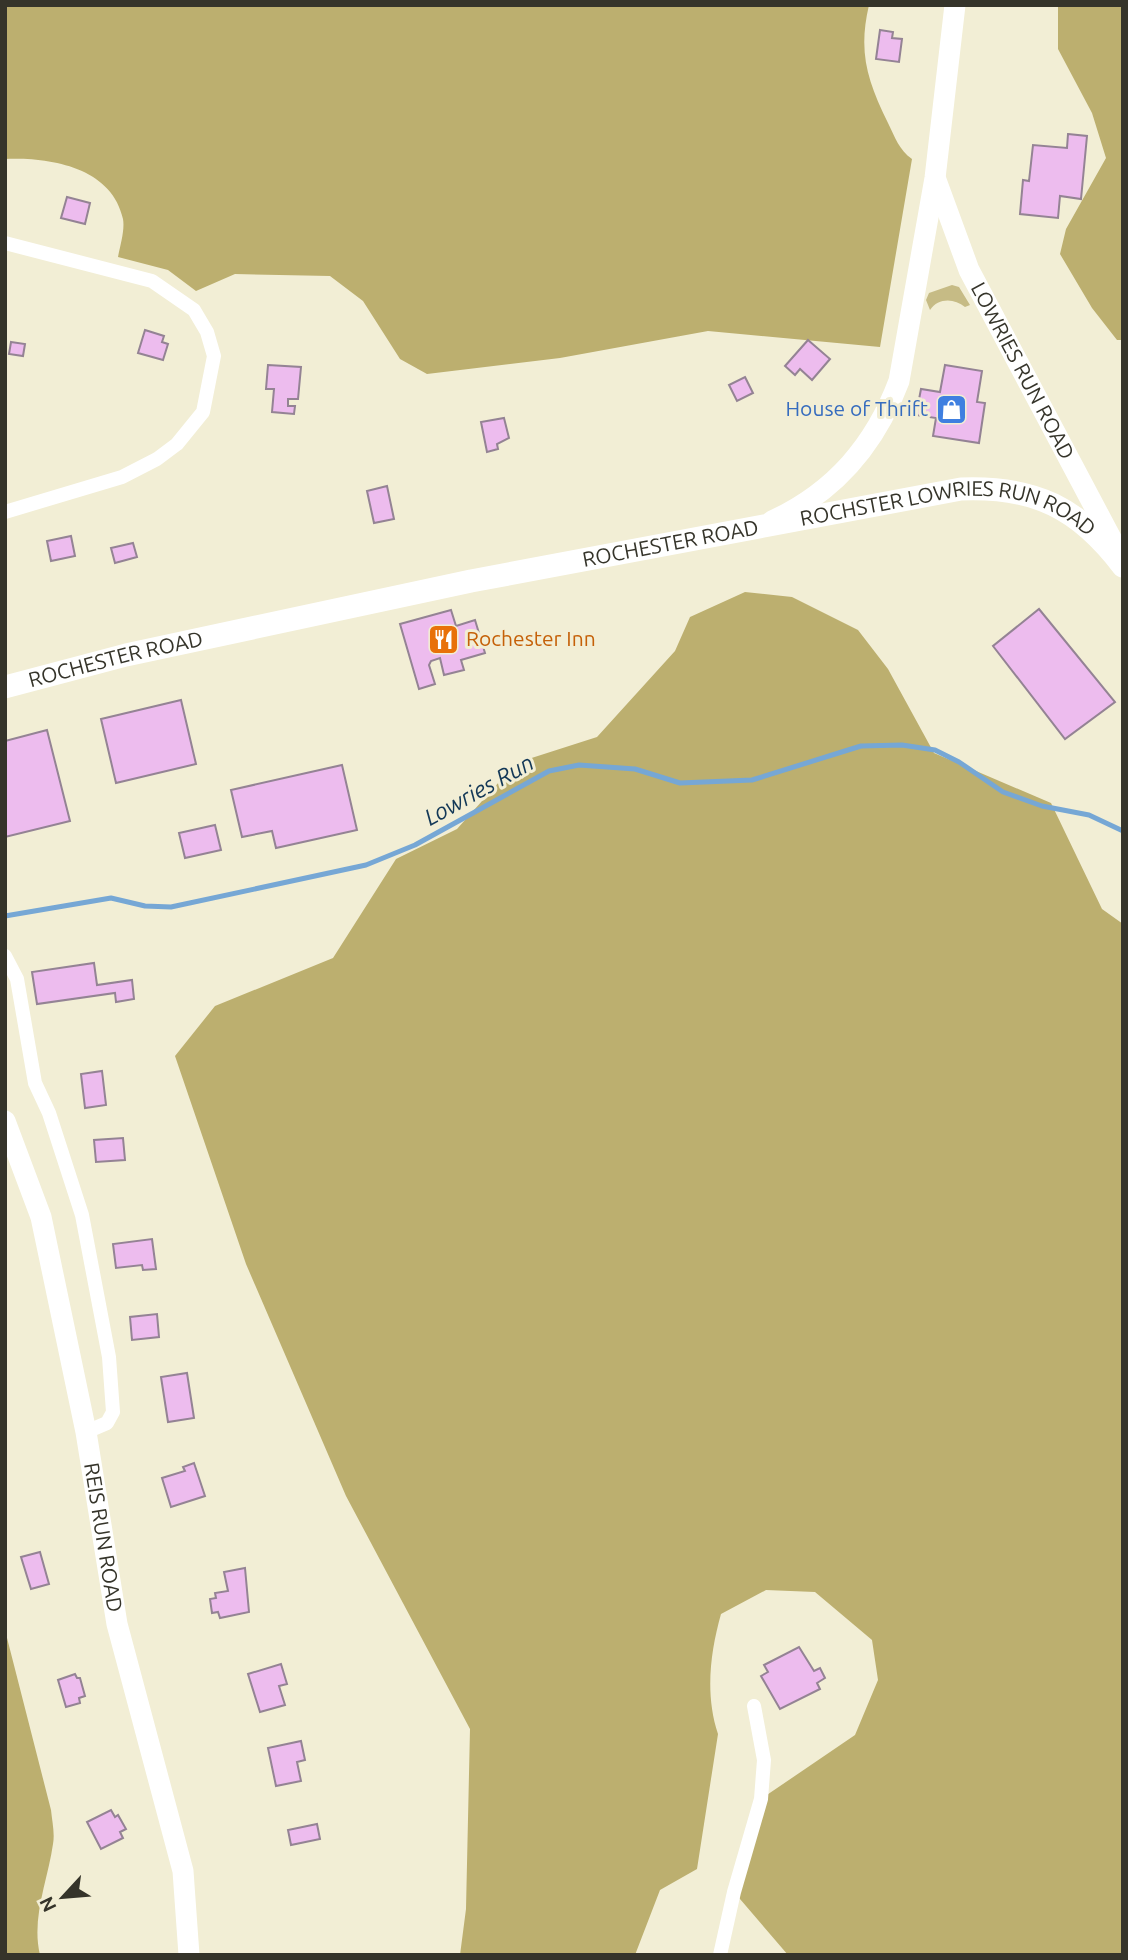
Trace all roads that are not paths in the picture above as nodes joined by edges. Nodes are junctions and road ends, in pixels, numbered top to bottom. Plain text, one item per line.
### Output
1 (956, 5) edge
2 (935, 178) junction
3 (5, 243) edge
4 (5, 512) edge
5 (754, 529) junction
6 (1123, 560) edge
7 (1123, 566) edge
8 (5, 687) edge
9 (5, 956) edge
10 (5, 1121) edge
11 (86, 1432) junction
12 (754, 1706) dead end
13 (189, 1955) edge
14 (720, 1955) edge

1 - 2 street, ROCHESTER ROAD
2 - 5 street, ROCHESTER ROAD
2 - 6 street, LOWRIES RUN ROAD
3 - 4 street
5 - 7 main road, ROCHSTER LOWRIES RUN ROAD
5 - 8 main road, ROCHESTER ROAD
9 - 11 street
10 - 11 street, REIS RUN ROAD
11 - 13 street, REIS RUN ROAD
12 - 14 street

